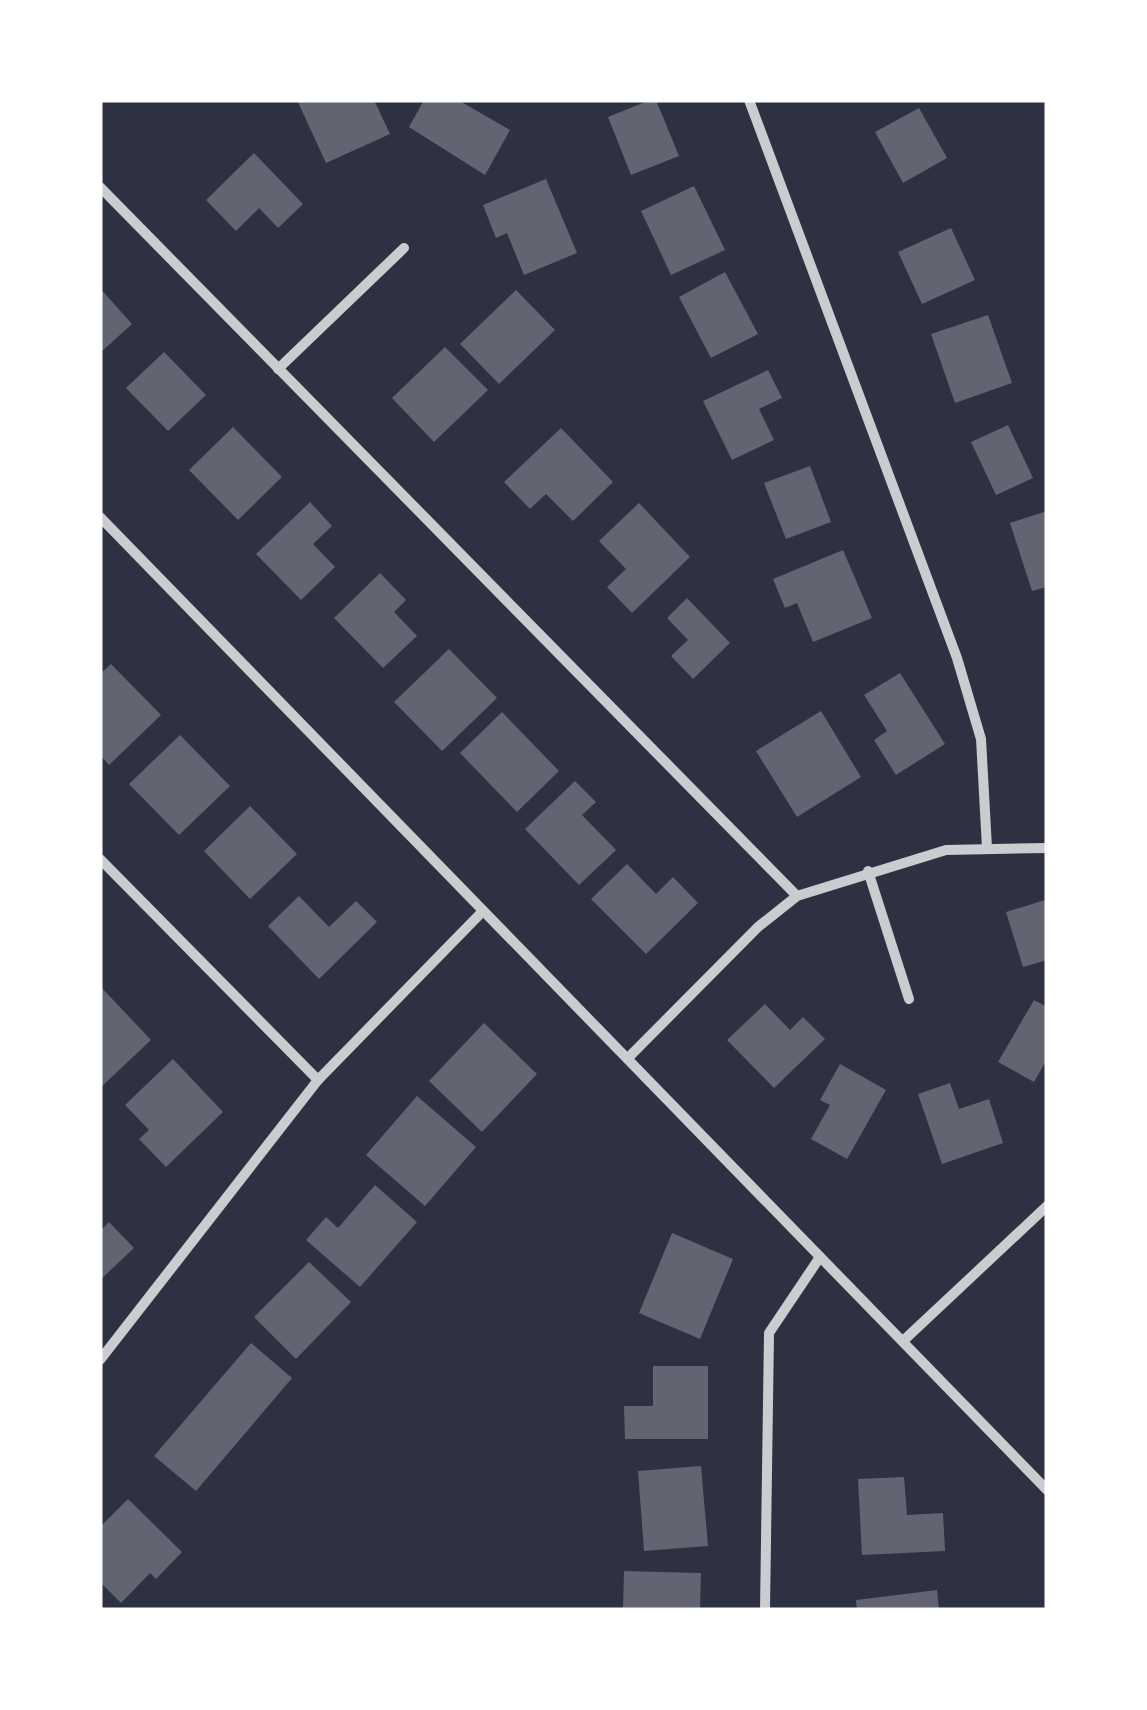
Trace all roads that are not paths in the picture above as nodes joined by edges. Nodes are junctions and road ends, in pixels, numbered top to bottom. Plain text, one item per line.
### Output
1 (753, 101) edge
2 (100, 187) edge
3 (404, 248) dead end
4 (278, 369) junction
5 (100, 518) edge
6 (987, 848) junction
7 (1047, 848) edge
8 (100, 859) edge
9 (868, 870) junction
10 (797, 896) junction
11 (482, 912) junction
12 (908, 1000) dead end
13 (628, 1058) junction
14 (318, 1080) junction
15 (1047, 1206) edge
16 (820, 1257) junction
17 (903, 1342) junction
18 (100, 1360) edge
19 (1047, 1490) edge
20 (765, 1610) edge

1 - 6 street
2 - 4 street
3 - 4 street
4 - 10 street
5 - 11 street
6 - 7 street
6 - 9 street
8 - 14 street
9 - 10 street
9 - 12 street
10 - 13 street
11 - 13 street
11 - 14 street
13 - 16 street
14 - 18 street
15 - 17 street
16 - 17 street
16 - 20 street
17 - 19 street

